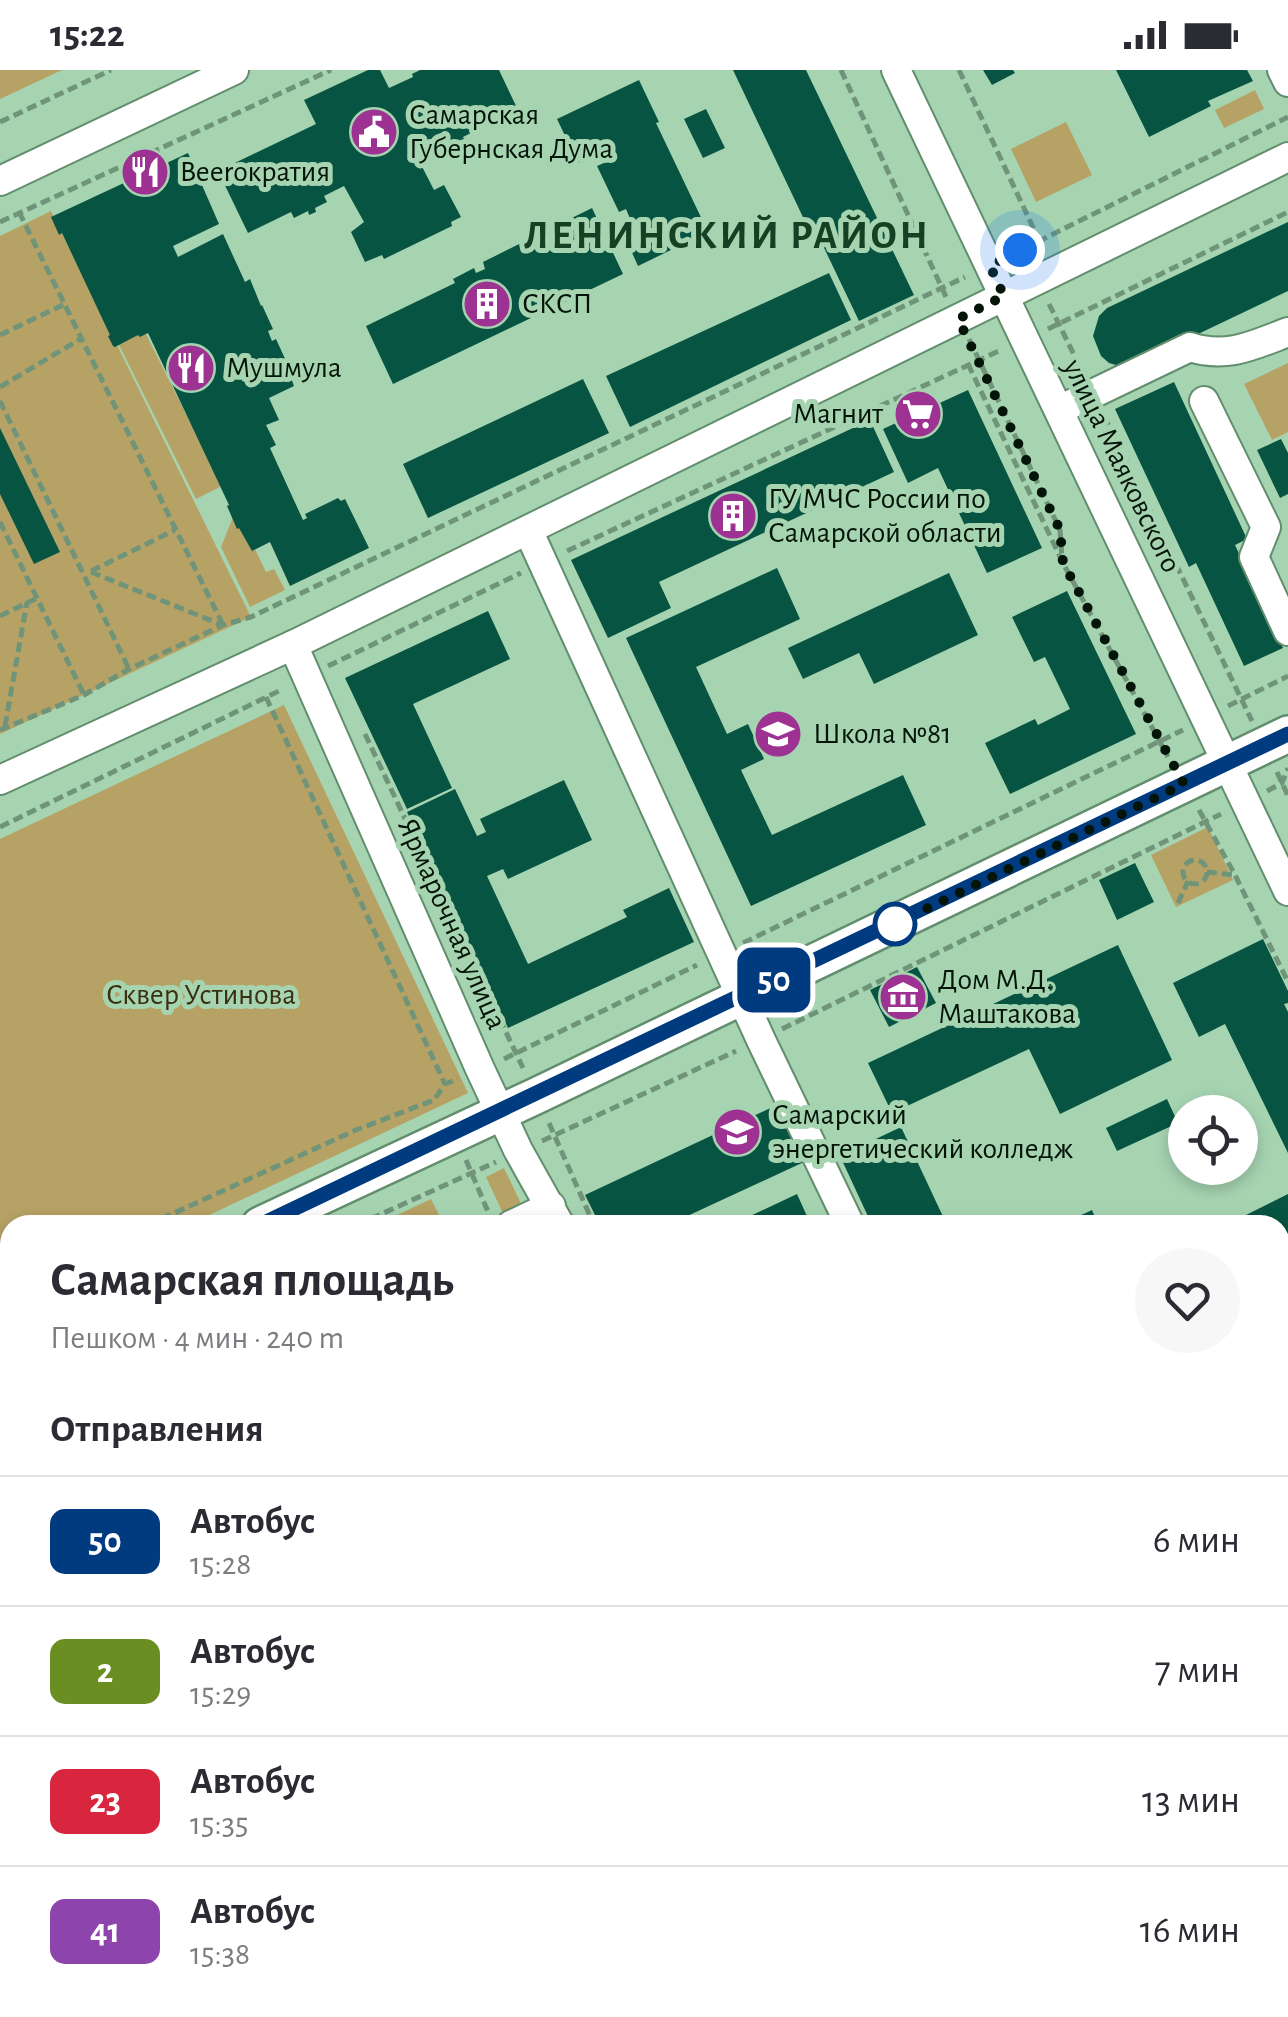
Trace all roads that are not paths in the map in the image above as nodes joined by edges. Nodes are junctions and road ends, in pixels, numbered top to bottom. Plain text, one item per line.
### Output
1 (234, 70) edge
2 (896, 70) edge
3 (1282, 70) edge
4 (1288, 82) edge
5 (1288, 157) edge
6 (0, 182) edge
7 (1004, 296) junction
8 (1288, 332) edge
9 (1204, 401) dead end
10 (1059, 410) junction
11 (528, 530) junction
12 (1288, 631) edge
13 (293, 644) junction
14 (1280, 749) edge
15 (1228, 764) junction
16 (0, 780) edge
17 (1288, 890) edge
18 (741, 996) junction
19 (501, 1112) junction
20 (281, 1215) edge
21 (554, 1215) edge
22 (845, 1215) edge

1 - 6 street
2 - 7 street, улица Маяковского
3 - 4 street
5 - 7 street
7 - 10 street, улица Маяковского
7 - 11 street
8 - 10 street
9 - 12 street
10 - 15 street, улица Маяковского
11 - 13 street
11 - 18 street
13 - 16 street
13 - 19 street, Ярмарочная улица
14 - 15 main road
15 - 17 street, улица Маяковского
15 - 18 main road
18 - 19 main road
18 - 22 street
19 - 20 main road
19 - 21 street, Ярмарочная улица

